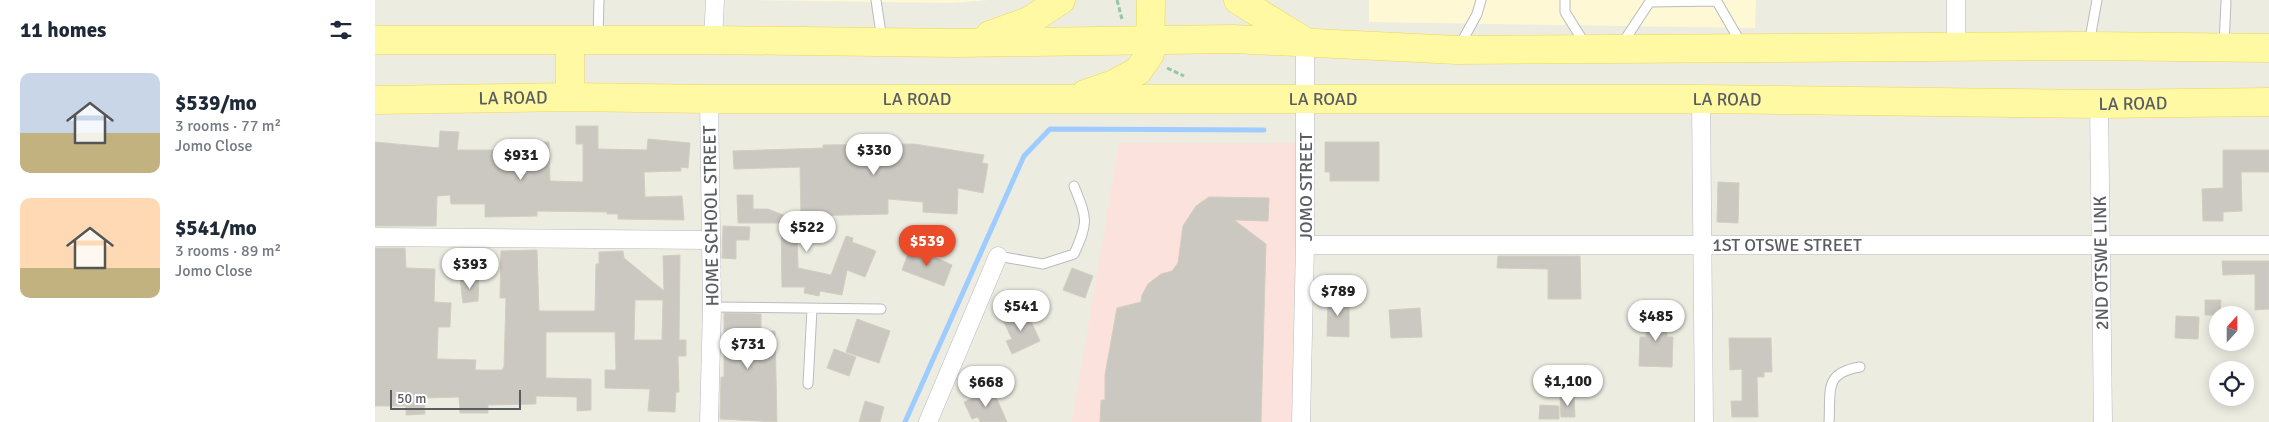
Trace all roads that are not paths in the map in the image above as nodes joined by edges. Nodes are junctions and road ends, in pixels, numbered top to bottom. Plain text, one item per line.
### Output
1 (599, 0) edge
2 (715, 0) edge
3 (876, 0) edge
4 (1061, 0) edge
5 (1151, 0) edge
6 (1238, 0) edge
7 (1481, 0) edge
8 (1565, 0) edge
9 (1956, 0) edge
10 (2097, 0) edge
11 (1651, 1) edge
12 (1716, 1) edge
13 (2226, 2) dead end
14 (375, 40) edge
15 (713, 40) junction
16 (598, 41) junction
17 (570, 42) junction
18 (1305, 42) junction
19 (882, 43) junction
20 (957, 44) junction
21 (1145, 45) junction
22 (2088, 46) junction
23 (1956, 47) junction
24 (1619, 48) junction
25 (1744, 48) junction
26 (2223, 48) junction
27 (2269, 48) edge
28 (1588, 49) junction
29 (1457, 50) junction
30 (570, 97) junction
31 (709, 99) junction
32 (1701, 99) junction
33 (375, 100) edge
34 (1070, 100) junction
35 (1306, 100) junction
36 (2269, 102) edge
37 (2099, 104) junction
38 (1074, 186) dead end
39 (375, 237) edge
40 (711, 240) junction
41 (1305, 245) junction
42 (1703, 245) junction
43 (2100, 245) junction
44 (2269, 245) edge
45 (998, 256) joint
46 (712, 307) junction
47 (812, 309) junction
48 (881, 310) dead end
49 (1860, 367) dead end
50 (808, 384) dead end
51 (709, 422) edge
52 (928, 422) edge
53 (1301, 422) edge
54 (1704, 422) edge
55 (1829, 422) edge
56 (2103, 422) edge

1 - 16 lane
2 - 15 street
3 - 19 lane
4 - 20 main road
5 - 21 main road
6 - 18 main road
7 - 29 lane
8 - 28 lane
9 - 23 street
10 - 22 lane
11 - 12 lane
11 - 24 lane
12 - 25 lane
13 - 26 lane
14 - 17 main road
15 - 16 main road
15 - 19 main road
16 - 17 main road
17 - 30 main road
18 - 21 main road
18 - 29 main road
18 - 35 street, JOMO STREET
19 - 20 main road
20 - 21 main road
21 - 34 main road
22 - 23 main road
22 - 26 main road
23 - 25 main road
24 - 25 main road
24 - 28 main road
26 - 27 main road
28 - 29 main road
30 - 31 main road, LA ROAD
30 - 33 main road, LA ROAD
31 - 34 main road, LA ROAD
31 - 40 street, HOME SCHOOL STREET
32 - 35 main road, LA ROAD
32 - 37 main road, LA ROAD
32 - 42 street
34 - 35 main road, LA ROAD
35 - 41 street, JOMO STREET
36 - 37 main road, LA ROAD
37 - 43 street, 2ND OTSWE LINK
38 - 45 lane
39 - 40 street
40 - 46 street, HOME SCHOOL STREET
41 - 42 street, 1ST OTSWE STREET
41 - 53 street, JOMO STREET
42 - 43 street, 1ST OTSWE STREET
42 - 54 street
43 - 44 street, 1ST OTSWE STREET
43 - 56 street, 2ND OTSWE LINK
45 - 52 street
46 - 47 lane
46 - 51 street, HOME SCHOOL STREET
47 - 48 lane
47 - 50 lane
49 - 55 lane

